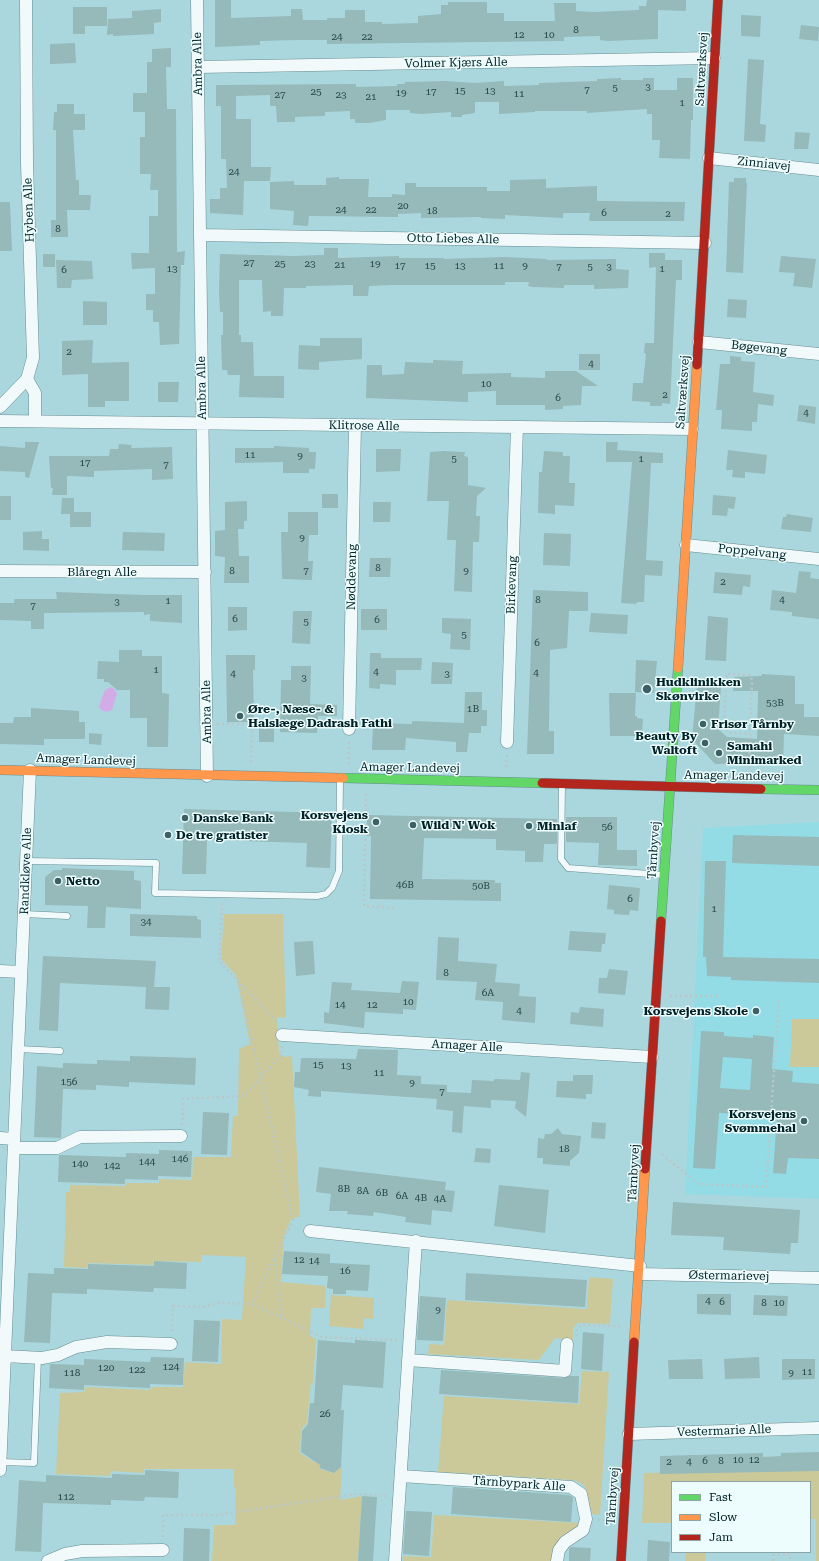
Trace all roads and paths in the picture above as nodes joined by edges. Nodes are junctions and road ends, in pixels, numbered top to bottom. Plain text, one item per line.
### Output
1 (26, 0) edge
2 (197, 0) edge
3 (718, 0) edge
4 (714, 58) junction
5 (198, 67) junction
6 (709, 158) junction
7 (819, 170) edge
8 (200, 235) junction
9 (705, 244) junction
10 (699, 342) junction
11 (819, 354) edge
12 (27, 379) junction
13 (0, 407) edge
14 (0, 420) edge
15 (35, 421) junction
16 (203, 424) junction
17 (354, 425) junction
18 (517, 427) junction
19 (692, 429) junction
20 (686, 545) junction
21 (819, 559) edge
22 (0, 571) edge
23 (205, 572) junction
24 (207, 724) junction
25 (349, 729) joint
26 (750, 734) junction
27 (507, 742) joint
28 (252, 745) dead end
29 (0, 770) edge
30 (30, 770) junction
31 (207, 776) junction
32 (344, 779) junction
33 (366, 779) junction
34 (505, 783) junction
35 (562, 784) junction
36 (671, 787) junction
37 (748, 788) junction
38 (819, 790) edge
39 (26, 861) junction
40 (664, 875) junction
41 (222, 894) junction
42 (396, 908) dead end
43 (24, 914) junction
44 (67, 916) dead end
45 (0, 971) edge
46 (21, 972) junction
47 (238, 980) junction
48 (656, 995) junction
49 (718, 996) dead end
50 (779, 999) dead end
51 (282, 1035) junction
52 (18, 1049) junction
53 (60, 1051) dead end
54 (652, 1057) junction
55 (260, 1078) junction
56 (181, 1136) joint
57 (0, 1138) edge
58 (14, 1143) junction
59 (662, 1154) dead end
60 (310, 1230) dead end
61 (416, 1241) junction
62 (275, 1258) junction
63 (640, 1270) junction
64 (819, 1278) edge
65 (4, 1289) edge
66 (252, 1304) junction
67 (282, 1318) junction
68 (636, 1327) junction
69 (410, 1341) junction
70 (171, 1344) joint
71 (567, 1344) joint
72 (5, 1356) junction
73 (38, 1358) junction
74 (408, 1360) junction
75 (819, 1428) edge
76 (629, 1434) junction
77 (0, 1462) edge
78 (0, 1470) edge
79 (401, 1476) junction
80 (399, 1496) junction
81 (163, 1550) joint
82 (48, 1561) edge
83 (395, 1561) edge
84 (557, 1561) edge
85 (621, 1561) edge
86 (773, 1561) edge
87 (790, 1561) edge

1 - 12 street, Hyben Alle
2 - 5 street, Ambra Alle
3 - 4 street, Saltværksvej
4 - 5 street, Volmer Kjærs Alle
4 - 6 street, Saltværksvej
5 - 8 street, Ambra Alle
6 - 7 street, Zinniavej
6 - 9 street, Saltværksvej
8 - 9 street, Otto Liebes Alle
8 - 16 street, Ambra Alle
9 - 10 street, Saltværksvej
10 - 11 street, Bøgevang
10 - 19 street, Saltværksvej
12 - 13 street, Hyben Alle
12 - 15 street
14 - 15 street, Klitrose Alle
15 - 16 street, Klitrose Alle
16 - 17 street, Klitrose Alle
16 - 23 street, Ambra Alle
17 - 18 street, Klitrose Alle
17 - 25 street, Nøddevang
18 - 19 street, Klitrose Alle
18 - 27 street, Birkevang
19 - 20 street, Saltværksvej
20 - 21 street, Poppelvang
20 - 36 street, Saltværksvej
22 - 23 street, Blåregn Alle
23 - 24 street, Ambra Alle
24 - 28 path
24 - 31 street, Ambra Alle
25 - 32 path
26 - 26 path
26 - 37 path
27 - 34 path
29 - 30 street, Amager Landevej
30 - 31 street, Amager Landevej
30 - 39 street, Randkløve Alle
31 - 32 street, Amager Landevej
32 - 33 street, Amager Landevej
32 - 41 lane
33 - 34 street, Amager Landevej
33 - 42 path
34 - 35 street, Amager Landevej
35 - 36 street, Amager Landevej
35 - 40 lane
36 - 37 street, Amager Landevej
36 - 40 street, Tårnbyvej
37 - 38 street, Amager Landevej
39 - 41 lane
39 - 43 street, Randkløve Alle
40 - 48 street, Tårnbyvej
41 - 47 path
43 - 44 lane
43 - 46 street, Randkløve Alle
45 - 46 street
46 - 52 street, Randkløve Alle
47 - 51 path
47 - 55 path
48 - 49 path
48 - 54 street, Tårnbyvej
50 - 59 path
51 - 54 street, Arnager Alle
51 - 55 path
52 - 53 lane
52 - 58 street, Randkløve Alle
54 - 63 street, Tårnbyvej
55 - 56 path
55 - 62 path
56 - 58 street
57 - 58 street
58 - 65 street, Randkløve Alle
60 - 61 street
61 - 63 street
61 - 69 street
62 - 66 path
62 - 67 path
63 - 64 street, Østermarievej
63 - 68 street, Tårnbyvej
65 - 72 street, Randkløve Alle
66 - 67 path
66 - 70 path
67 - 69 path
68 - 71 path
68 - 76 street, Tårnbyvej
69 - 74 street
70 - 73 street
71 - 74 street
72 - 73 street
72 - 77 street, Randkløve Alle
73 - 77 lane
74 - 79 street
75 - 76 street, Vestermarie Alle
76 - 85 street, Tårnbyvej
77 - 78 street, Randkløve Alle
79 - 80 street
79 - 84 street, Tårnbypark Alle
80 - 81 path
80 - 83 street
81 - 82 street
86 - 87 path

